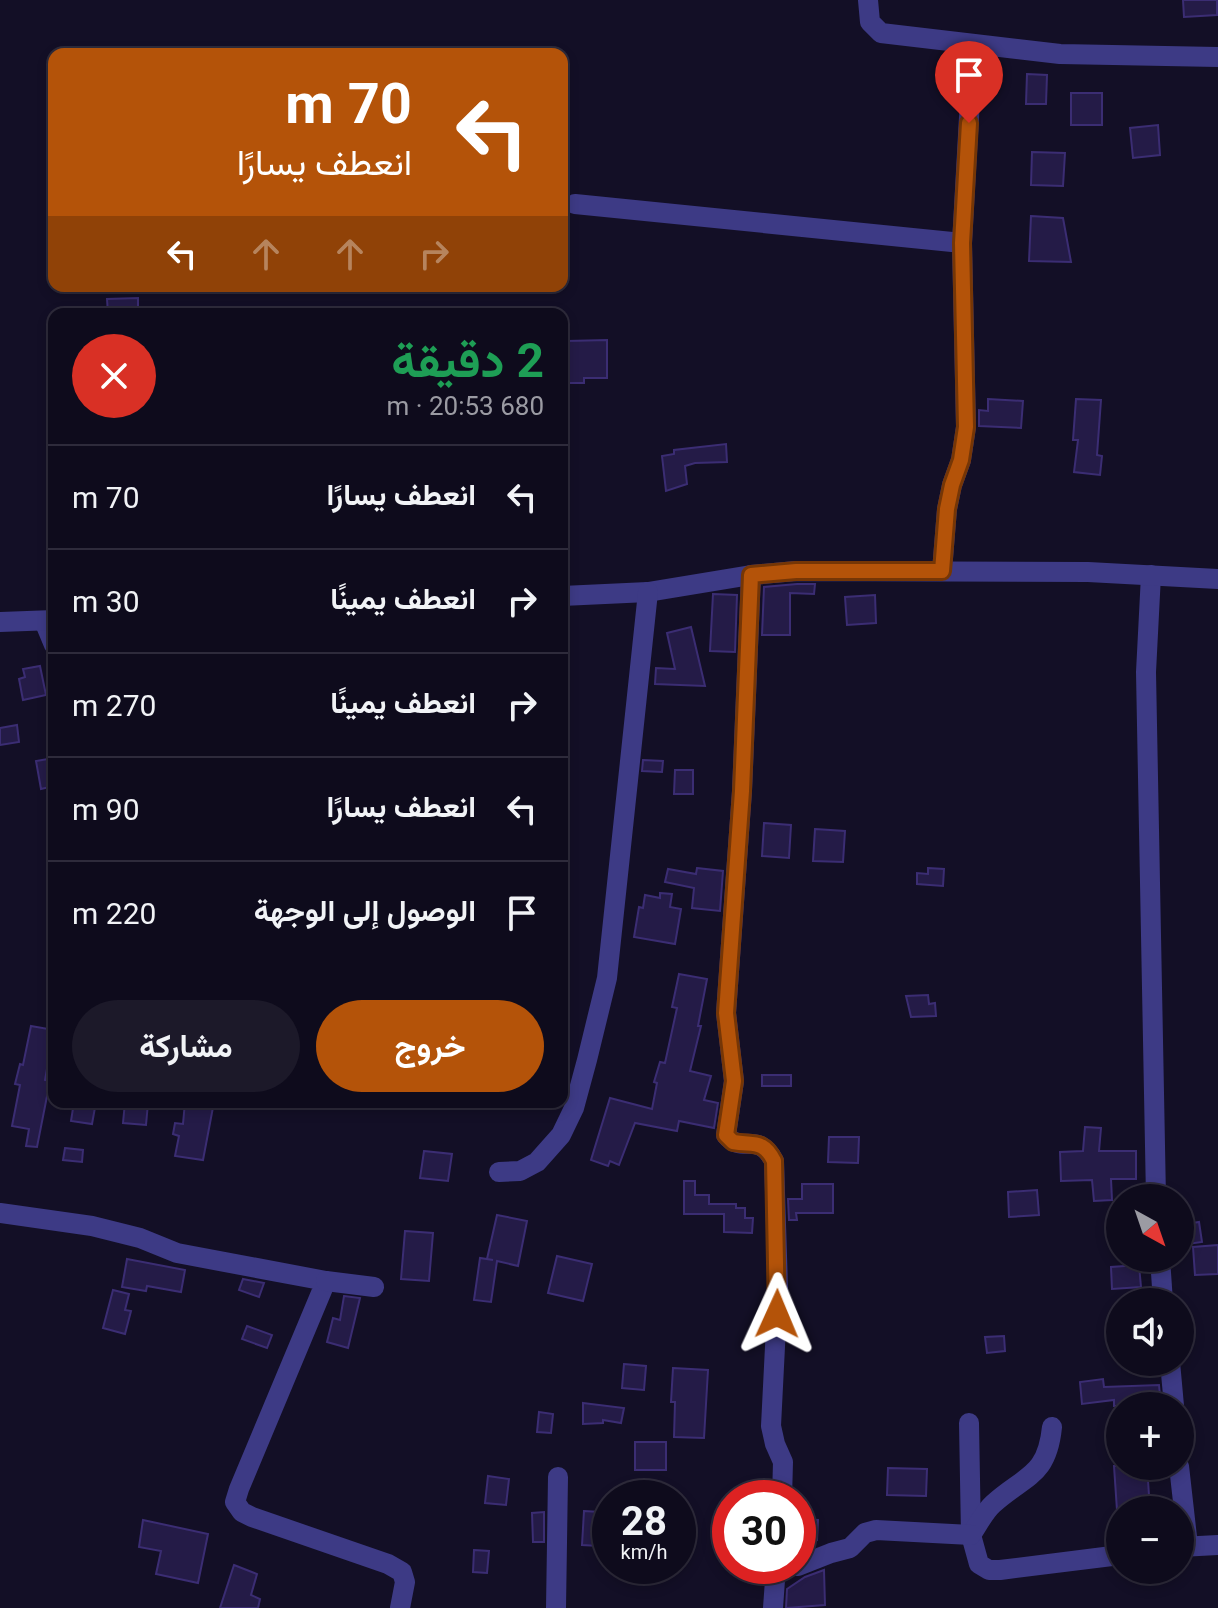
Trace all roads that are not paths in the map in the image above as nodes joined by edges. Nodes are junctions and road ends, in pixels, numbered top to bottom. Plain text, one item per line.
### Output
1 (868, 0) edge
2 (973, 45) junction
3 (1218, 57) edge
4 (575, 204) dead end
5 (962, 243) junction
6 (942, 571) junction
7 (751, 575) junction
8 (1151, 575) junction
9 (1218, 579) edge
10 (648, 592) junction
11 (568, 596) edge
12 (48, 621) edge
13 (0, 622) edge
14 (499, 1172) dead end
15 (1156, 1184) edge
16 (0, 1213) edge
17 (326, 1281) junction
18 (374, 1287) dead end
19 (969, 1423) dead end
20 (1052, 1427) dead end
21 (558, 1477) dead end
22 (782, 1480) edge
23 (971, 1535) junction
24 (1218, 1545) edge
25 (1194, 1546) edge
26 (1106, 1557) edge
27 (816, 1560) edge
28 (774, 1584) edge
29 (400, 1608) edge
30 (556, 1608) edge
31 (773, 1608) edge

1 - 2 street
2 - 3 street
2 - 5 street
4 - 5 street
5 - 6 street
6 - 7 street
6 - 8 street
7 - 10 street
7 - 22 street
8 - 9 street
8 - 15 street
10 - 11 street
10 - 14 street
12 - 13 street
16 - 17 street
17 - 18 street
17 - 29 street
19 - 23 street
20 - 23 street
21 - 30 street
23 - 26 street
23 - 27 street
24 - 25 street
28 - 31 street

